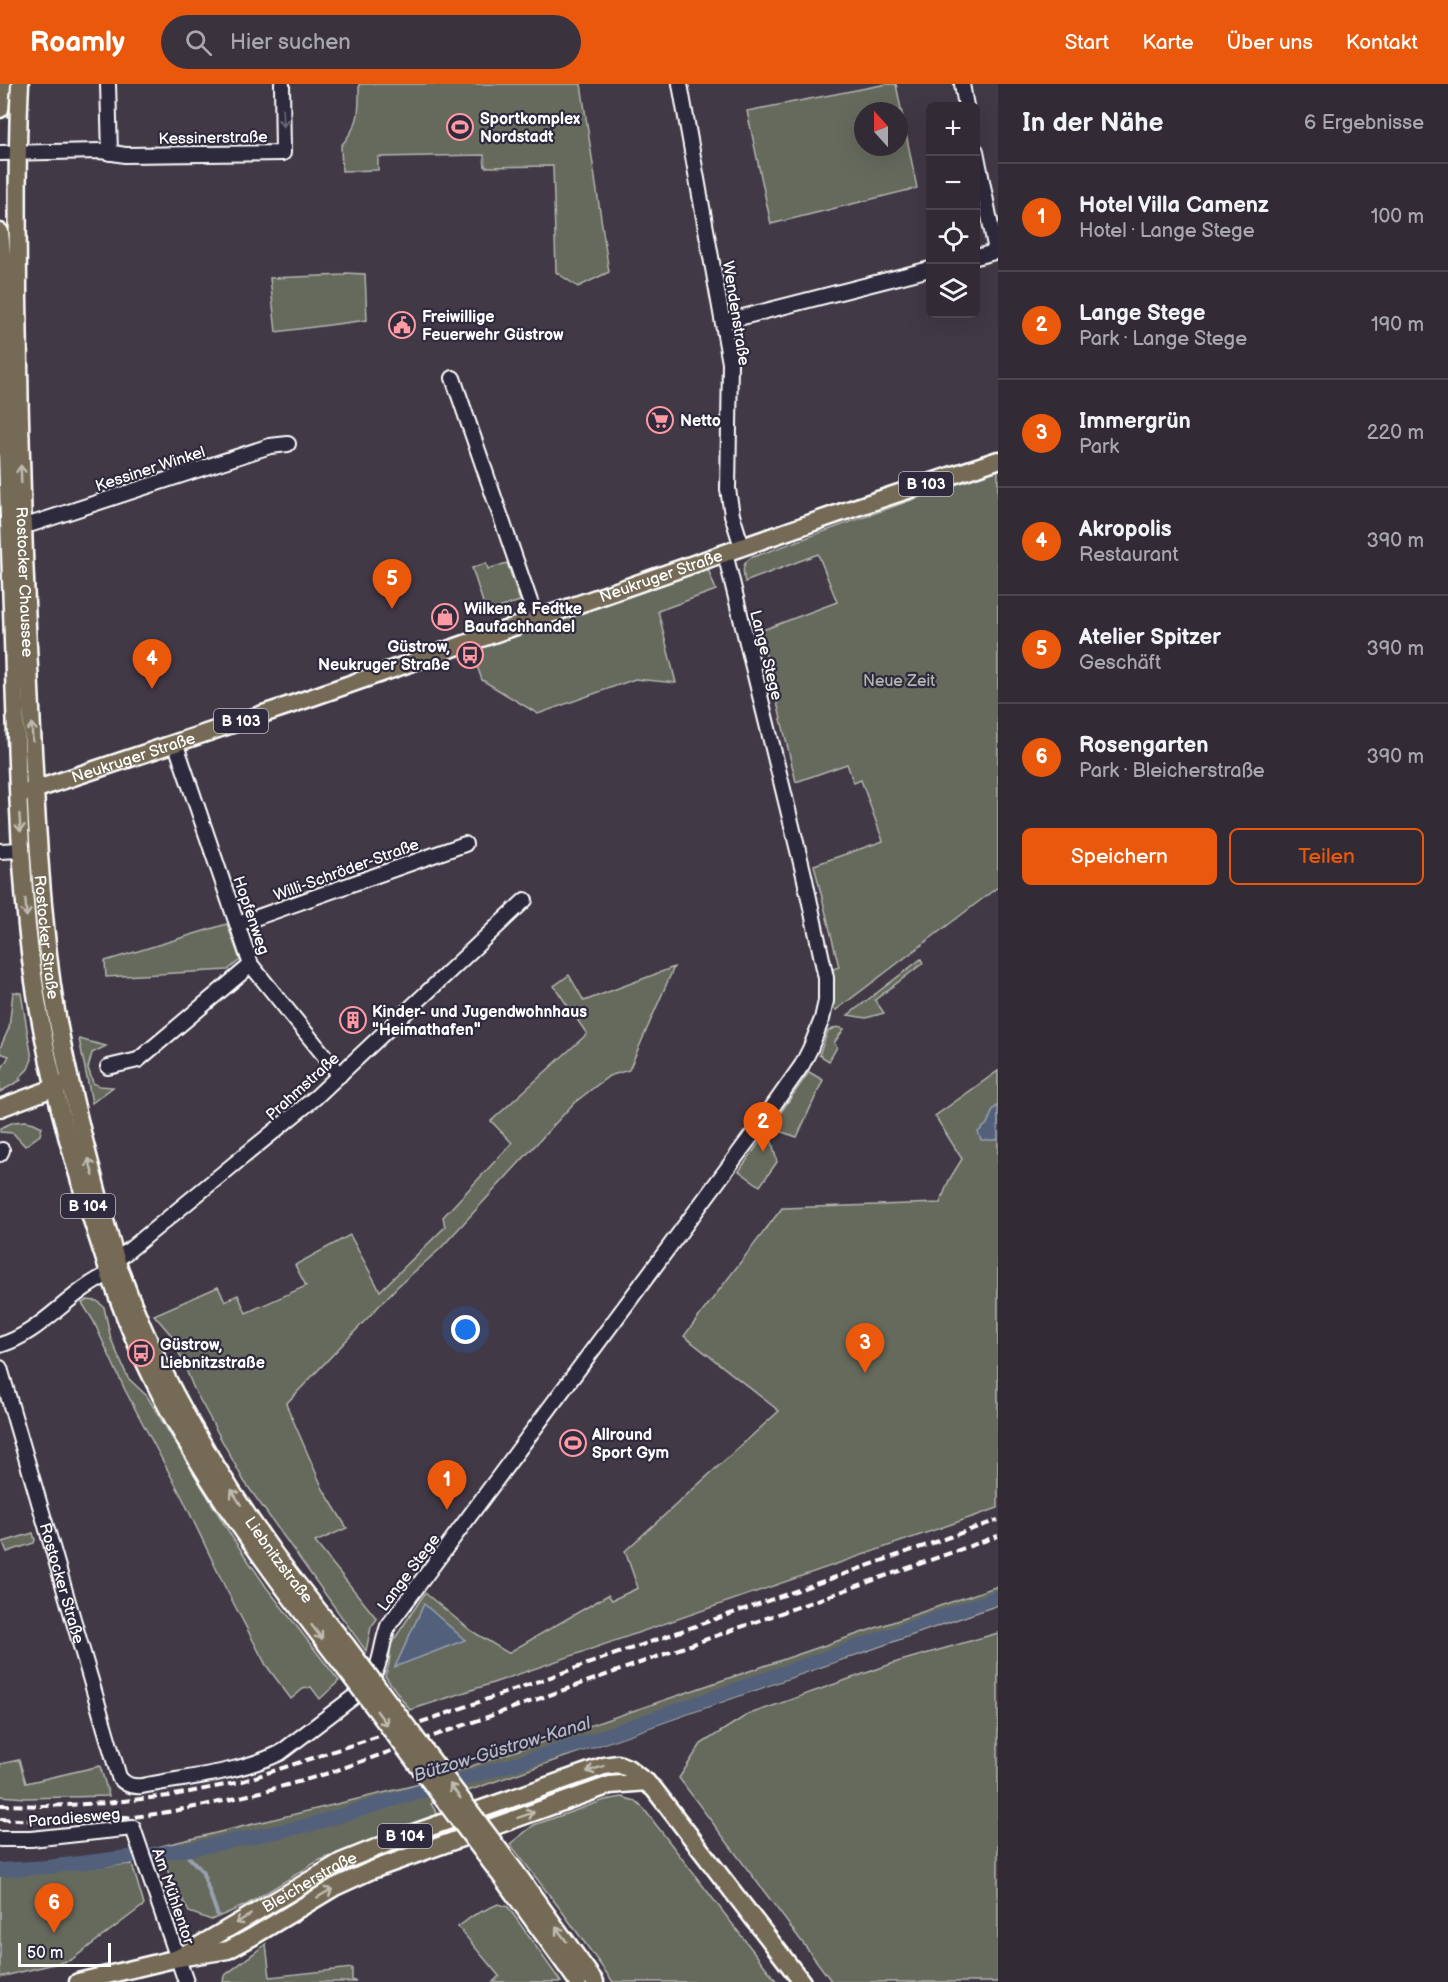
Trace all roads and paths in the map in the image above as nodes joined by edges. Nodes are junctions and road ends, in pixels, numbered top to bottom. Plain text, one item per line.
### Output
1 (2, 84) edge
2 (20, 84) edge
3 (108, 84) edge
4 (282, 84) edge
5 (680, 84) edge
6 (962, 84) edge
7 (965, 102) edge
8 (0, 109) edge
9 (0, 153) edge
10 (17, 153) junction
11 (110, 153) junction
12 (976, 156) edge
13 (0, 232) edge
14 (997, 251) edge
15 (980, 256) edge
16 (926, 269) edge
17 (723, 322) junction
18 (453, 378) dead end
19 (288, 444) dead end
20 (998, 460) edge
21 (23, 524) junction
22 (742, 547) junction
23 (725, 553) junction
24 (536, 619) junction
25 (175, 742) junction
26 (26, 793) junction
27 (465, 844) dead end
28 (21, 850) junction
29 (0, 851) edge
30 (525, 900) dead end
31 (238, 924) junction
32 (251, 965) junction
33 (108, 1067) dead end
34 (340, 1075) junction
35 (70, 1081) junction
36 (54, 1087) junction
37 (0, 1108) edge
38 (113, 1267) junction
39 (0, 1345) edge
40 (0, 1368) edge
41 (135, 1787) joint
42 (0, 1839) edge
43 (139, 1845) joint
44 (508, 1874) junction
45 (177, 1958) junction
46 (78, 1982) edge
47 (186, 1982) edge
48 (578, 1982) edge
49 (595, 1982) edge
50 (802, 1982) edge

1 - 8 main road
2 - 10 main road, Rostocker Chaussee
3 - 11 street
4 -> 11 street, Kessinerstraße
5 - 17 street, Wendenstraße
6 - 7 street
9 - 10 street, Kessinerstraße
10 - 11 street, Kessinerstraße
21 -> 10 main road, Rostocker Chaussee
12 - 14 street
13 - 26 main road, Rostocker Chaussee
14 - 15 street
16 - 17 street
17 - 22 street, Wendenstraße
18 - 24 street
19 - 21 street, Kessiner Winkel
20 - 22 main road, Neukruger Straße / B 103
26 -> 21 main road, Rostocker Chaussee
22 - 23 main road, Neukruger Straße / B 103
23 - 24 main road, Neukruger Straße / B 103
23 - 41 street, Lange Stege
24 - 25 main road, Neukruger Straße / B 103
25 - 26 main road, Neukruger Straße / B 103
25 - 31 street, Hopfenweg
26 -> 28 main road, Rostocker Chaussee / B 104
26 - 35 main road, Rostocker Straße / B 104
27 - 31 street, Willi-Schröder-Straße
28 - 29 street
28 -> 36 main road, Rostocker Straße / B 104
30 - 34 street, Prahmstraße
31 - 32 street, Hopfenweg
32 - 33 street
32 - 34 street, Hopfenweg
34 - 38 street, Prahmstraße
35 - 36 main road
38 -> 35 main road, Liebnitzstraße / B 104
36 - 37 main road
36 - 38 main road, Liebnitzstraße / B 104
38 - 39 street, Prahmstraße
38 - 44 main road, Liebnitzstraße / B 104, bridge
40 - 41 street, Rostocker Straße
42 - 43 street, Paradiesweg
43 - 45 street, Am Mühlentor
44 - 48 main road, B 104
49 -> 44 main road, Liebnitzstraße / B 104
45 - 46 main road, Bleicherstraße / B 104
45 - 47 street, Am Mühlentor
45 - 50 main road, Bleicherstraße / B 104

